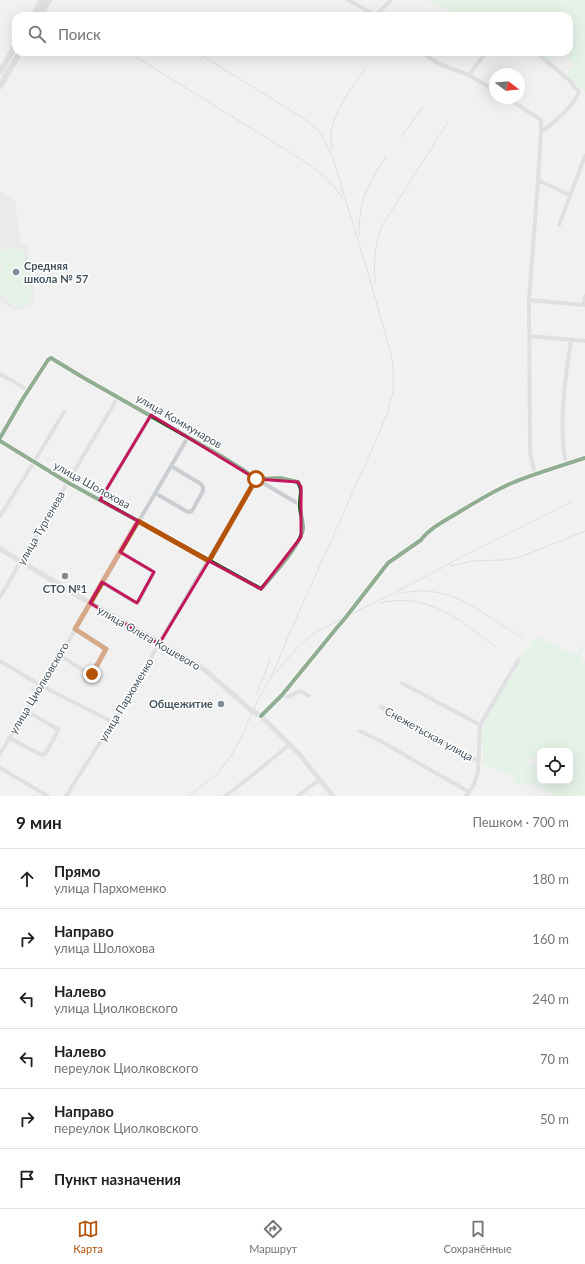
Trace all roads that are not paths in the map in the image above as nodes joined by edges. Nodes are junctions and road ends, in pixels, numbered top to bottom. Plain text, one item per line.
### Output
1 (42, 0) edge
2 (49, 0) edge
3 (349, 0) edge
4 (391, 0) edge
5 (35, 12) edge
6 (42, 12) edge
7 (371, 12) edge
8 (379, 12) edge
9 (12, 51) edge
10 (18, 56) edge
11 (427, 56) edge
12 (483, 56) edge
13 (540, 56) edge
14 (1, 68) edge
15 (469, 75) junction
16 (0, 86) edge
17 (489, 87) edge
18 (516, 104) edge
19 (541, 132) junction
20 (585, 156) edge
21 (538, 180) junction
22 (569, 195) junction
23 (559, 225) dead end
24 (585, 296) edge
25 (529, 300) junction
26 (529, 336) junction
27 (572, 340) junction
28 (585, 341) edge
29 (0, 374) edge
30 (28, 390) junction
31 (118, 397) junction
32 (64, 412) dead end
33 (151, 415) junction
34 (188, 437) junction
35 (0, 438) edge
36 (0, 441) edge
37 (585, 458) edge
38 (34, 462) junction
39 (566, 465) junction
40 (171, 466) junction
41 (535, 474) junction
42 (256, 479) junction
43 (67, 482) junction
44 (155, 493) junction
45 (100, 500) junction
46 (299, 504) junction
47 (0, 516) edge
48 (138, 521) junction
49 (0, 549) edge
50 (120, 552) junction
51 (209, 561) junction
52 (21, 562) junction
53 (102, 582) junction
54 (0, 596) edge
55 (90, 603) junction
56 (75, 629) junction
57 (159, 644) junction
58 (60, 656) junction
59 (519, 659) dead end
60 (0, 661) edge
61 (402, 683) dead end
62 (40, 685) junction
63 (282, 695) junction
64 (309, 696) dead end
65 (381, 707) dead end
66 (26, 711) junction
67 (261, 716) junction
68 (113, 722) junction
69 (480, 725) junction
70 (360, 731) dead end
71 (9, 738) junction
72 (290, 744) junction
73 (0, 754) edge
74 (478, 761) junction
75 (0, 768) edge
76 (319, 780) junction
77 (469, 792) junction
78 (48, 796) edge
79 (66, 796) edge
80 (225, 796) edge
81 (298, 796) edge
82 (333, 796) edge
83 (466, 796) edge

1 - 5 main road
2 - 6 main road
3 - 7 street
4 - 8 street
9 - 14 main road
10 - 16 main road
11 - 15 street
12 - 15 street
13 - 19 street
15 - 17 street
18 - 19 street
19 - 21 street
20 - 22 street
21 - 22 street
21 - 25 street
22 - 23 street
24 - 25 street
25 - 26 street
26 - 27 street
26 - 41 street
27 - 28 street
27 - 39 street
29 - 30 street
30 - 31 street, улица Коммунаров
30 - 35 street
31 - 33 street, улица Коммунаров
31 - 43 street, улица Тургенева
32 - 38 street
33 - 34 street, улица Коммунаров
33 - 45 street
34 - 40 street, улица Циолковского
34 - 42 street, улица Коммунаров
36 - 38 street, улица Шолохова
37 - 39 street
38 - 43 street, улица Шолохова
38 - 47 street
39 - 41 street
40 - 44 street, улица Циолковского
40 - 44 street
41 - 63 street
42 - 46 street, улица Коммунаров
42 - 46 street
42 - 51 street, улица Пархоменко
43 - 45 street, улица Шолохова
43 - 52 street, улица Тургенева
44 - 48 street, улица Циолковского
45 - 48 street, улица Шолохова
46 - 51 street, улица Шолохова
48 - 50 street, улица Циолковского
48 - 51 street, улица Шолохова
49 - 52 street, улица Олега Кошевого
50 - 53 street, улица Циолковского
50 - 53 street
51 - 57 street, улица Пархоменко
52 - 54 street, улица Тургенева
52 - 55 street, улица Олега Кошевого
53 - 55 street, улица Циолковского
55 - 56 street, улица Циолковского
55 - 57 street, улица Олега Кошевого
56 - 58 street, улица Циолковского
56 - 58 street
57 - 67 street, улица Олега Кошевого
57 - 68 street, улица Пархоменко
58 - 62 street, улица Циолковского
59 - 69 street, Снежетьская улица
60 - 62 street
61 - 69 street
62 - 66 street, улица Циолковского
62 - 68 street
63 - 64 street
63 - 67 street
65 - 74 street, Снежетьская улица
66 - 71 street, улица Циолковского
66 - 71 street
67 - 72 street, улица Олега Кошевого
68 - 79 street, улица Пархоменко
69 - 74 street, Снежетьская улица
70 - 77 street
71 - 73 street, улица Циолковского
72 - 76 street, улица Олега Кошевого
72 - 80 street
74 - 77 street, Снежетьская улица
75 - 78 street
76 - 81 street
76 - 82 street, улица Олега Кошевого
77 - 83 street, Снежетьская улица

